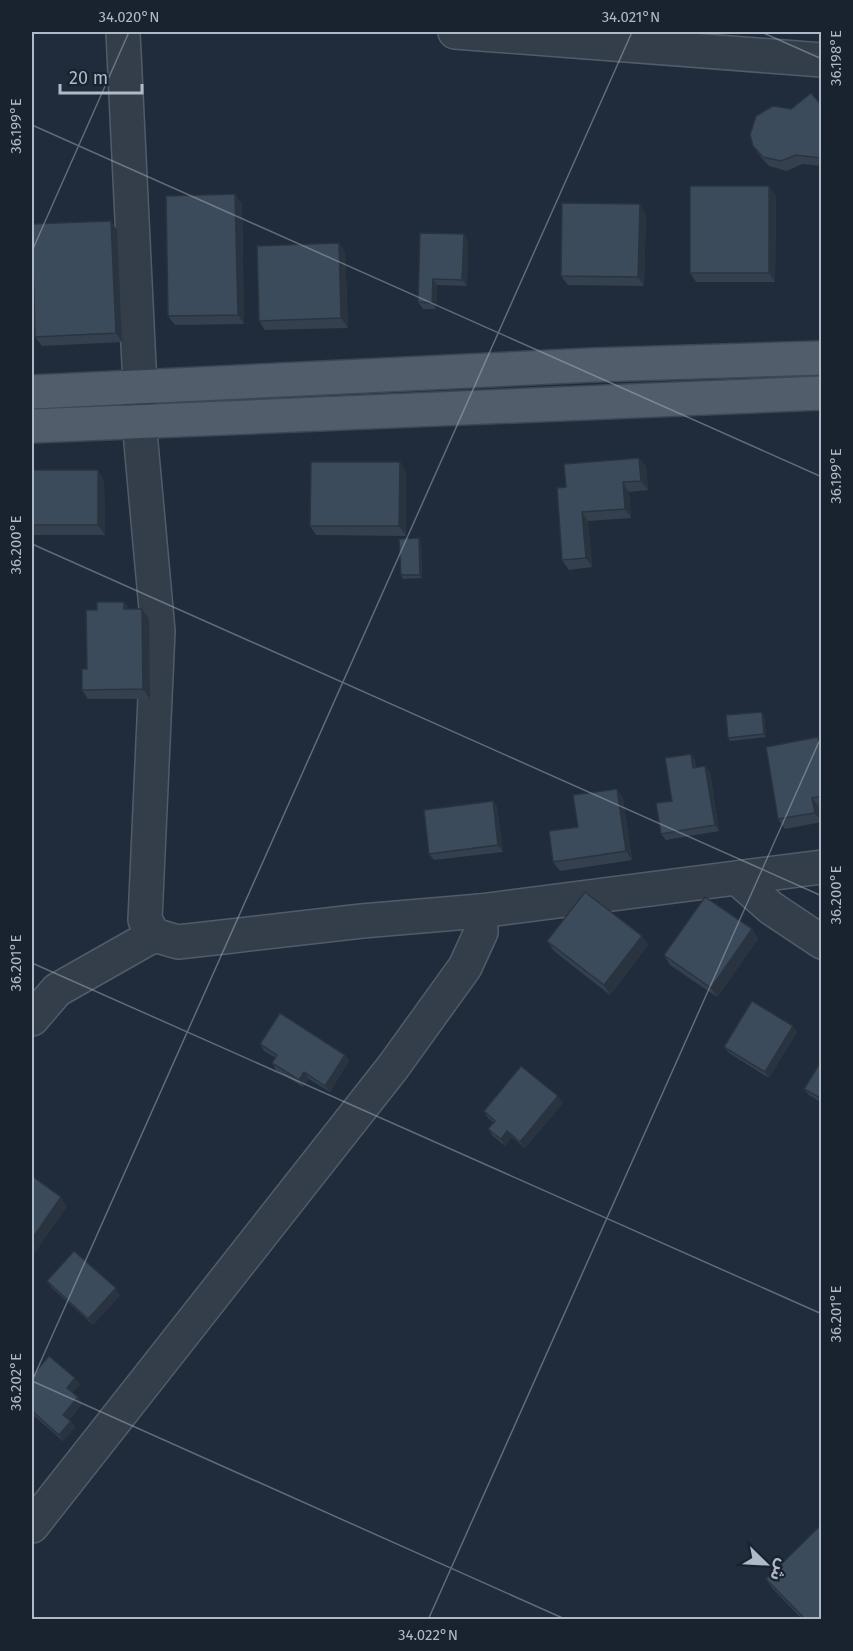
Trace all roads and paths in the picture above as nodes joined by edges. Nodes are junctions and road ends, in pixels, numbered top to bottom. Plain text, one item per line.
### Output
1 (123, 32) edge
2 (455, 32) edge
3 (636, 39) edge
4 (822, 60) edge
5 (822, 358) edge
6 (140, 386) junction
7 (32, 392) edge
8 (822, 393) edge
9 (139, 421) junction
10 (32, 426) edge
11 (822, 867) edge
12 (737, 878) junction
13 (480, 911) junction
14 (154, 935) junction
15 (822, 942) edge
16 (32, 1019) edge
17 (32, 1526) edge

1 - 6 street
2 - 3 street
3 - 4 street
5 - 6 main road
6 - 7 main road
6 - 9 street
8 - 9 main road
9 - 10 main road
9 - 14 street
11 - 12 street
12 - 13 street
12 - 15 street
13 - 14 street
13 - 17 street
14 - 16 street

